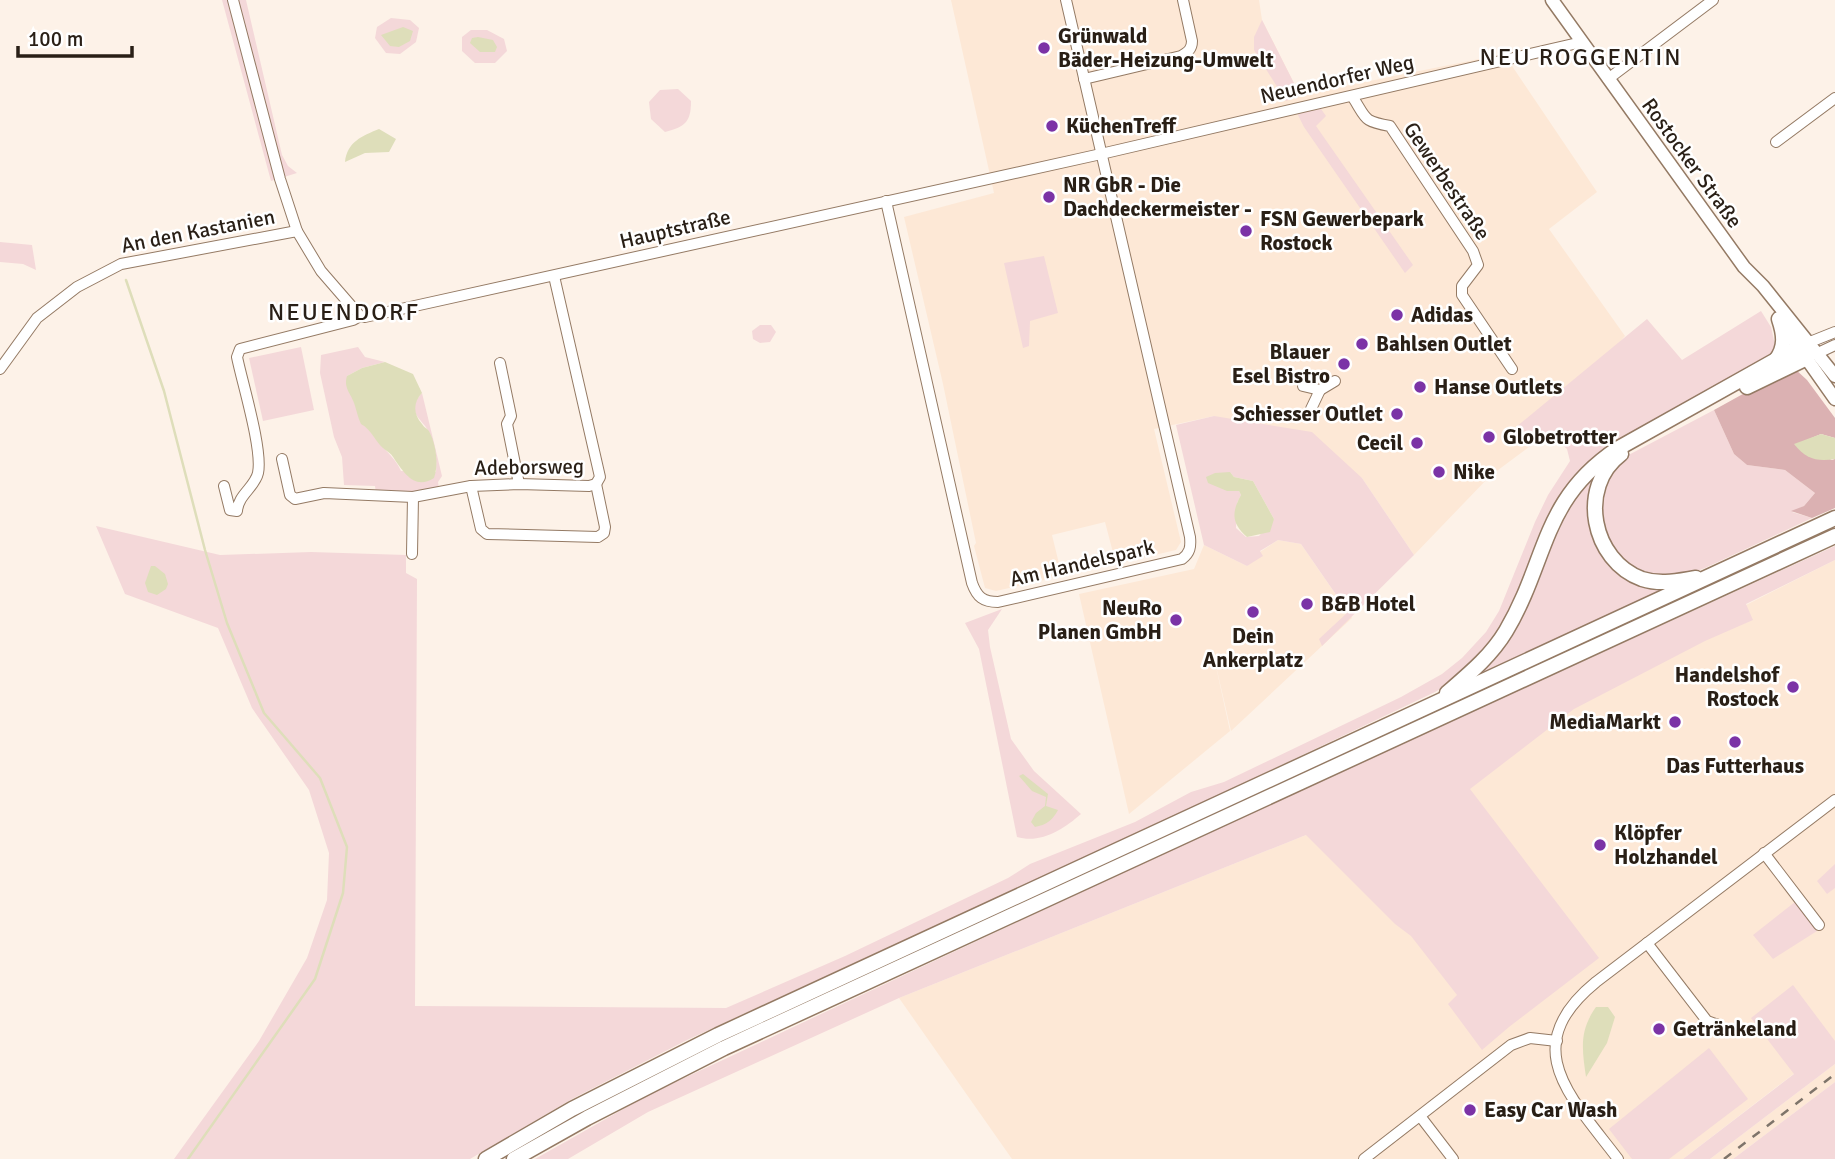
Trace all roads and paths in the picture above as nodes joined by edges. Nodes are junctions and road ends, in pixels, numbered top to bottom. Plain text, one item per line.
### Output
1 (233, 0) edge
2 (1066, 0) edge
3 (1183, 0) edge
4 (1552, 0) edge
5 (1713, 0) edge
6 (1582, 42) junction
7 (1084, 79) junction
8 (1608, 79) junction
9 (1352, 96) junction
10 (1835, 98) edge
11 (1776, 142) dead end
12 (1101, 154) junction
13 (887, 201) junction
14 (297, 232) junction
15 (554, 276) junction
16 (1754, 279) junction
17 (360, 316) junction
18 (1779, 319) junction
19 (1835, 332) edge
20 (1835, 345) edge
21 (1808, 350) junction
22 (1774, 362) junction
23 (500, 363) dead end
24 (0, 369) edge
25 (1512, 369) dead end
26 (1835, 376) edge
27 (1335, 381) dead end
28 (1303, 386) dead end
29 (1320, 390) junction
30 (1835, 399) edge
31 (1311, 409) dead end
32 (282, 459) dead end
33 (519, 484) junction
34 (596, 484) junction
35 (224, 486) dead end
36 (471, 486) junction
37 (413, 497) junction
38 (1835, 518) edge
39 (1835, 536) edge
40 (412, 554) dead end
41 (1714, 575) junction
42 (1435, 703) junction
43 (1835, 800) edge
44 (1764, 853) junction
45 (1819, 925) dead end
46 (1647, 943) junction
47 (1718, 1025) dead end
48 (1557, 1041) junction
49 (1420, 1116) junction
50 (486, 1159) edge
51 (514, 1159) edge
52 (1364, 1159) edge
53 (1453, 1159) edge
54 (1618, 1159) edge

1 - 14 street
2 - 7 street
3 - 7 street
4 - 6 main road, Rostocker Straße
5 - 8 street
6 - 8 main road, Rostocker Straße
6 - 9 street, Neuendorfer Weg
7 - 12 street
8 - 16 main road, Rostocker Straße
9 - 12 street, Neuendorfer Weg
9 - 25 street, Gewerbestraße
10 - 11 street
12 - 13 street, Hauptstraße
12 - 13 street, Am Handelspark
13 - 15 street, Hauptstraße
14 - 17 street
14 - 24 street, An den Kastanien
15 - 17 street, Hauptstraße
15 - 34 street, Adeborsweg
16 - 18 main road, Rostocker Straße
16 - 21 main road, Rostocker Straße
17 - 35 street, Hauptstraße
18 - 21 main road, Rostocker Straße
18 - 22 highway
19 - 21 street
20 - 21 street
21 - 22 highway
21 - 26 main road
21 - 30 main road
21 - 41 highway
22 - 42 highway
23 - 33 street
27 - 29 street
28 - 29 street
29 - 31 street
32 - 37 street, Adeborsweg
33 - 34 street, Adeborsweg
33 - 36 street, Adeborsweg
34 - 36 street
36 - 37 street, Adeborsweg
37 - 40 street
38 - 41 highway
39 - 51 highway
41 - 42 highway
42 - 50 highway
43 - 44 street
44 - 45 street
44 - 46 street
46 - 47 street
46 - 48 street
48 - 49 street
48 - 54 street
49 - 52 street
49 - 53 street

